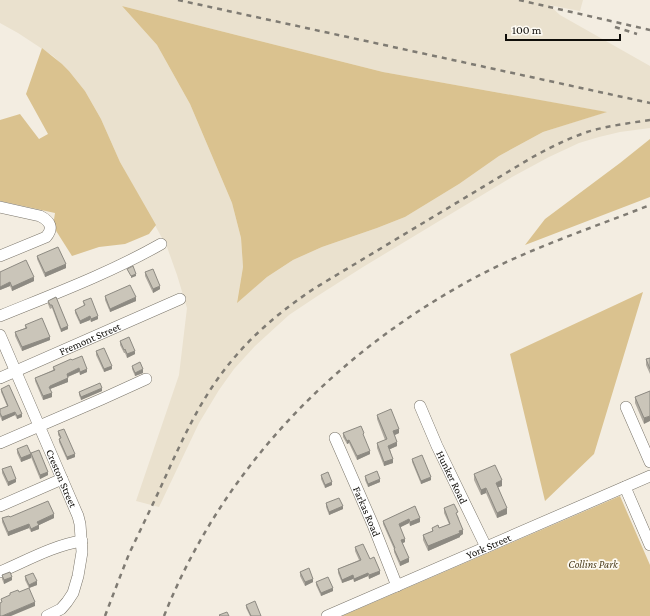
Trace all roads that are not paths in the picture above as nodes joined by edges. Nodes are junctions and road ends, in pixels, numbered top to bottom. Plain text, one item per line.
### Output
1 (0, 207) edge
2 (161, 244) dead end
3 (0, 256) edge
4 (180, 300) dead end
5 (0, 316) edge
6 (0, 335) edge
7 (15, 371) junction
8 (0, 378) edge
9 (146, 379) dead end
10 (420, 406) dead end
11 (626, 407) dead end
12 (39, 426) junction
13 (335, 438) dead end
14 (0, 443) edge
15 (650, 462) edge
16 (650, 476) edge
17 (62, 480) junction
18 (625, 487) junction
19 (0, 506) edge
20 (82, 541) junction
21 (650, 545) edge
22 (486, 547) junction
23 (0, 572) edge
24 (397, 586) junction
25 (47, 616) edge
26 (327, 616) edge

1 - 3 street
2 - 5 street
4 - 7 street, Fremont Street
6 - 7 street, Creston Street
7 - 8 street, Fremont Street
7 - 12 street, Creston Street
9 - 12 street
10 - 22 street, Hunker Road
11 - 15 street
12 - 14 street
12 - 17 street, Creston Street
13 - 24 street, Farkas Road
16 - 18 street, York Street
17 - 19 street
17 - 20 street, Creston Street
18 - 21 street
18 - 22 street, York Street
20 - 23 street
20 - 25 street, Creston Street
22 - 24 street, York Street
24 - 26 street, York Street

